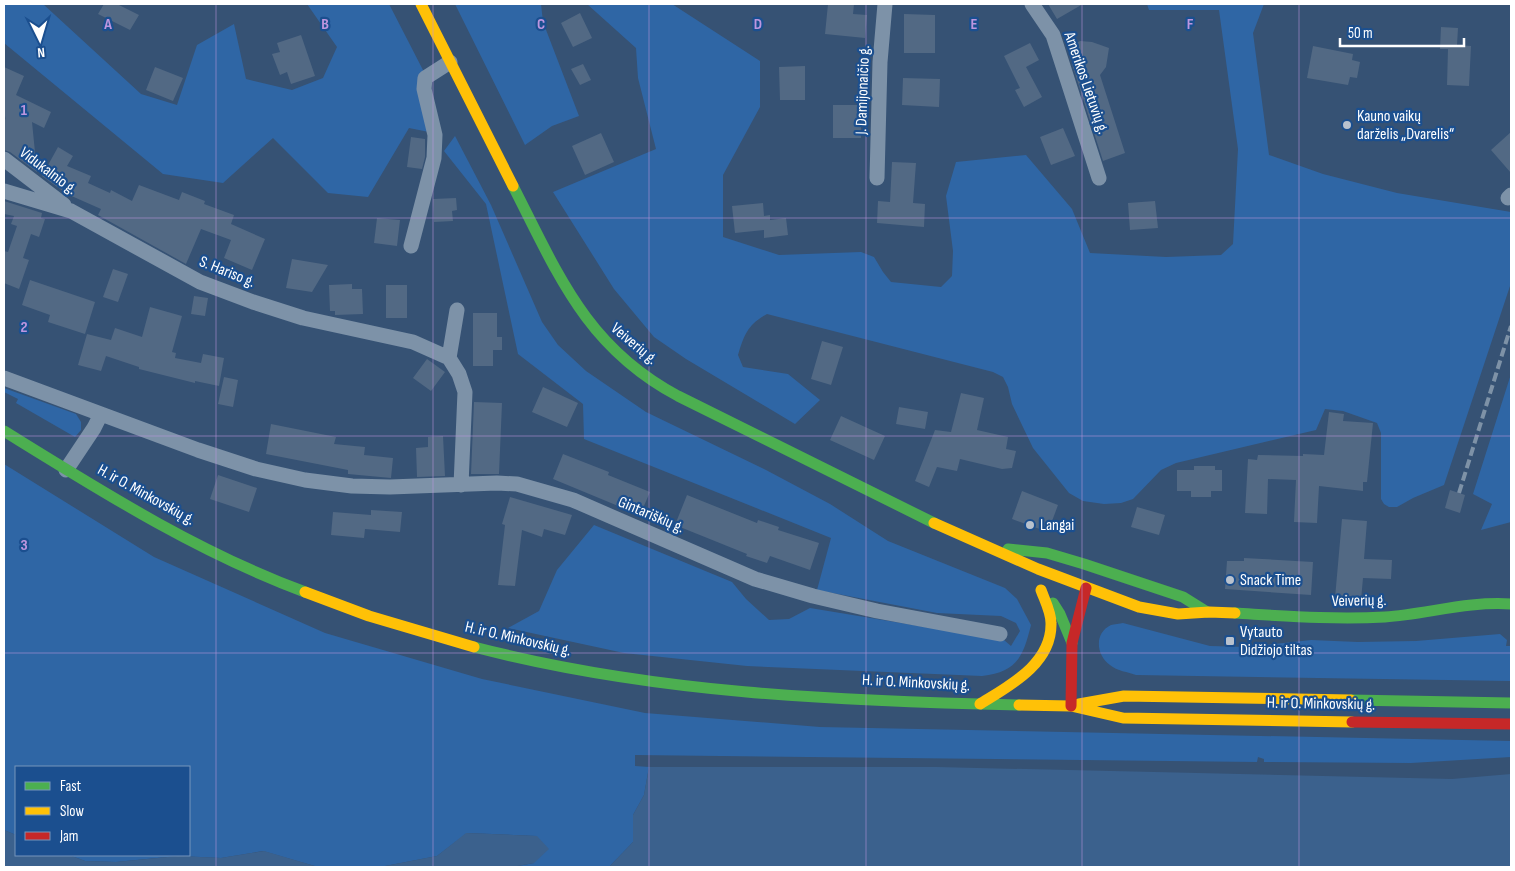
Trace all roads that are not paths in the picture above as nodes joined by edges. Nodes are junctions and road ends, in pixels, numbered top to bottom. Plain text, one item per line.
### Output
1 (421, 4) edge
2 (885, 4) edge
3 (1032, 4) edge
4 (450, 62) junction
5 (4, 159) edge
6 (877, 178) dead end
7 (1100, 178) dead end
8 (4, 191) edge
9 (71, 211) junction
10 (411, 246) dead end
11 (457, 310) dead end
12 (449, 358) junction
13 (4, 378) edge
14 (100, 414) junction
15 (4, 430) edge
16 (66, 470) junction
17 (461, 485) junction
18 (985, 546) junction
19 (1046, 553) junction
20 (1022, 574) dead end
21 (1086, 588) junction
22 (1511, 604) edge
23 (1207, 612) junction
24 (1000, 634) dead end
25 (1072, 643) junction
26 (1511, 702) edge
27 (980, 704) junction
28 (1071, 706) junction
29 (1511, 724) edge

1 - 4 main road, Veiverių g.
2 - 6 street, J. Damijonaičio g.
3 - 7 street, Amerikos Lietuvių g.
4 - 10 street
4 - 18 main road, Veiverių g.
5 - 9 street, Vidukalnio g.
8 - 9 street, S. Hariso g.
9 - 12 street, S. Hariso g.
11 - 12 street
12 - 17 street
13 - 14 street
14 - 16 street
14 - 17 street
15 - 16 main road, H. ir O. Minkovskių g.
16 - 27 main road, H. ir O. Minkovskių g.
17 - 24 street, Gintariškių g.
18 - 19 main road, Veiverių g.
18 - 20 main road
18 - 21 main road, Veiverių g.
19 - 21 main road
19 - 23 main road, Veiverių g.
21 - 23 main road, Veiverių g.
21 - 25 main road
22 - 23 main road, Veiverių g.
25 - 27 main road
25 - 28 main road
26 - 28 main road, H. ir O. Minkovskių g.
27 - 28 main road, H. ir O. Minkovskių g.
28 - 29 main road, H. ir O. Minkovskių g.

